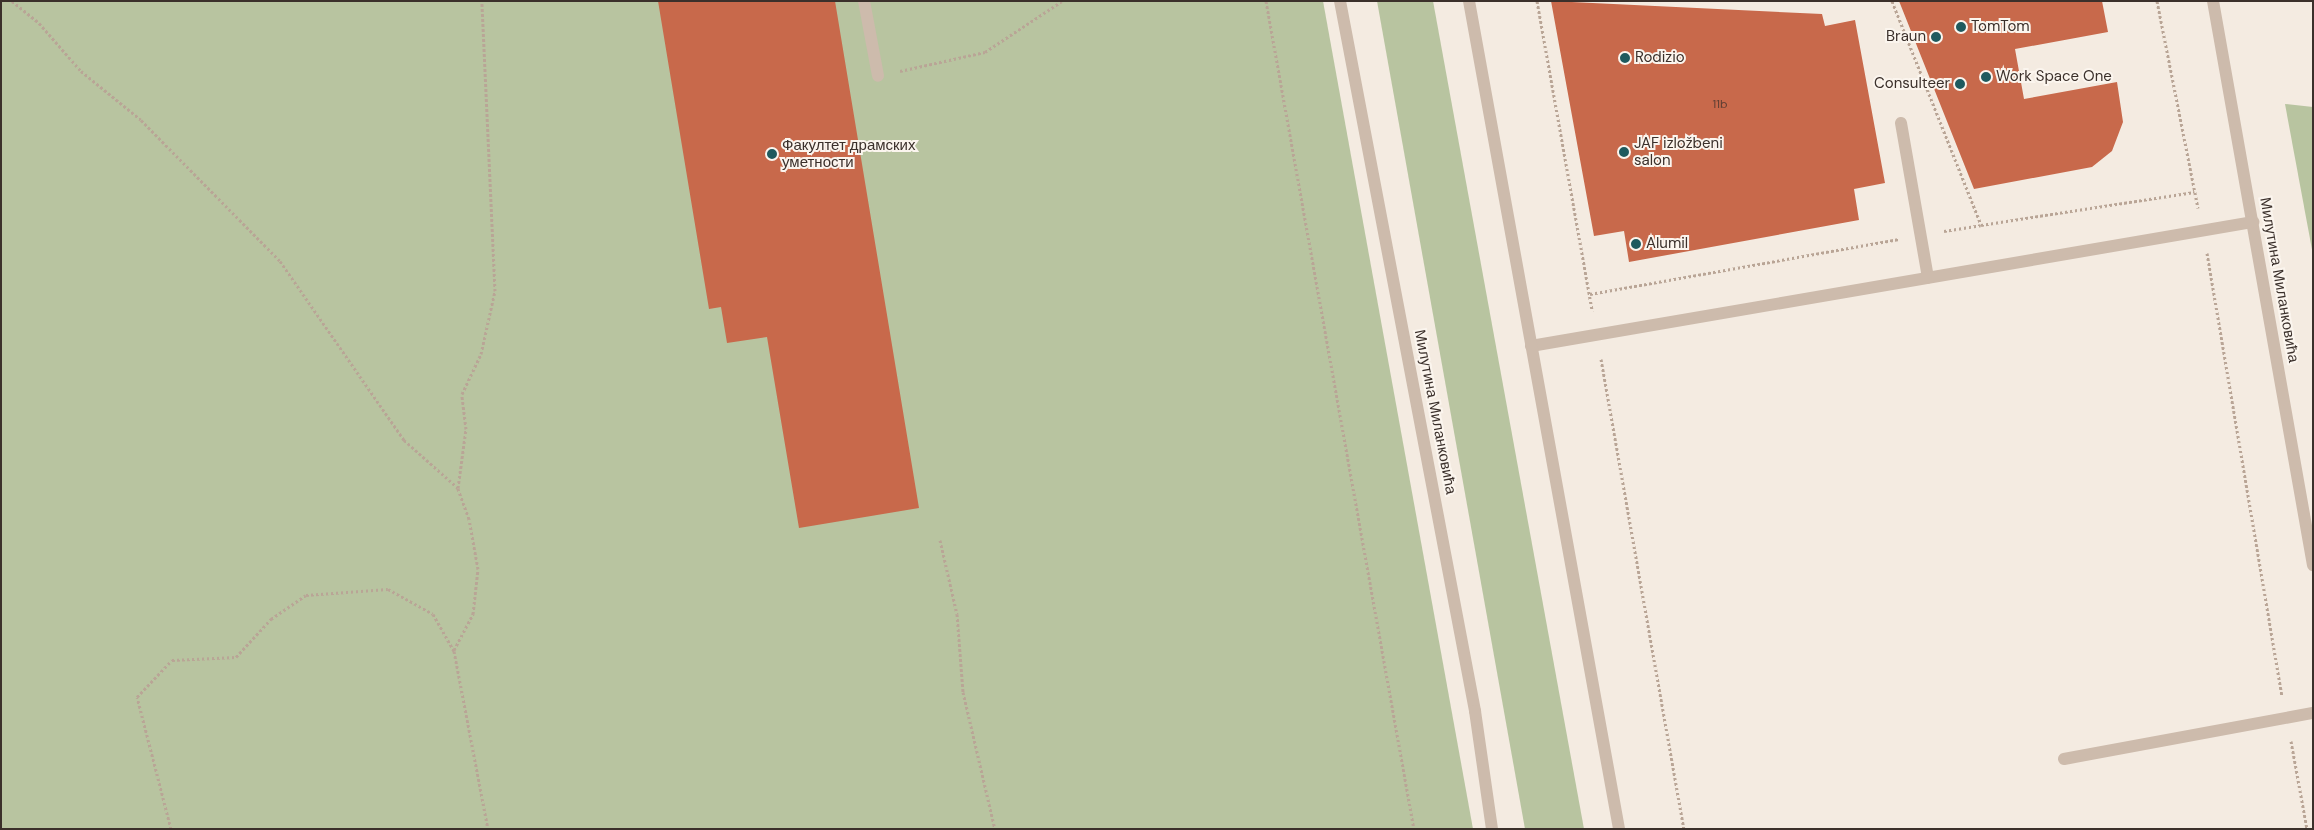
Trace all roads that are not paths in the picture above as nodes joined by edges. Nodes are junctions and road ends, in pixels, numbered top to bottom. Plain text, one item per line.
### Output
1 (864, 1) edge
2 (1340, 1) edge
3 (1469, 1) edge
4 (2213, 1) edge
5 (878, 76) road end
6 (1901, 123) dead end
7 (2253, 222) junction
8 (1928, 278) junction
9 (1531, 346) junction
10 (2313, 565) edge
11 (2313, 713) edge
12 (2064, 759) dead end
13 (1492, 829) edge
14 (1619, 829) edge

1 - 5 street
2 - 13 street, Милутина Миланковића
3 - 9 street
4 - 7 street, Милутина Миланковића
6 - 8 street
7 - 8 street
7 - 10 street, Милутина Миланковића
8 - 9 street
9 - 14 street
11 - 12 street

